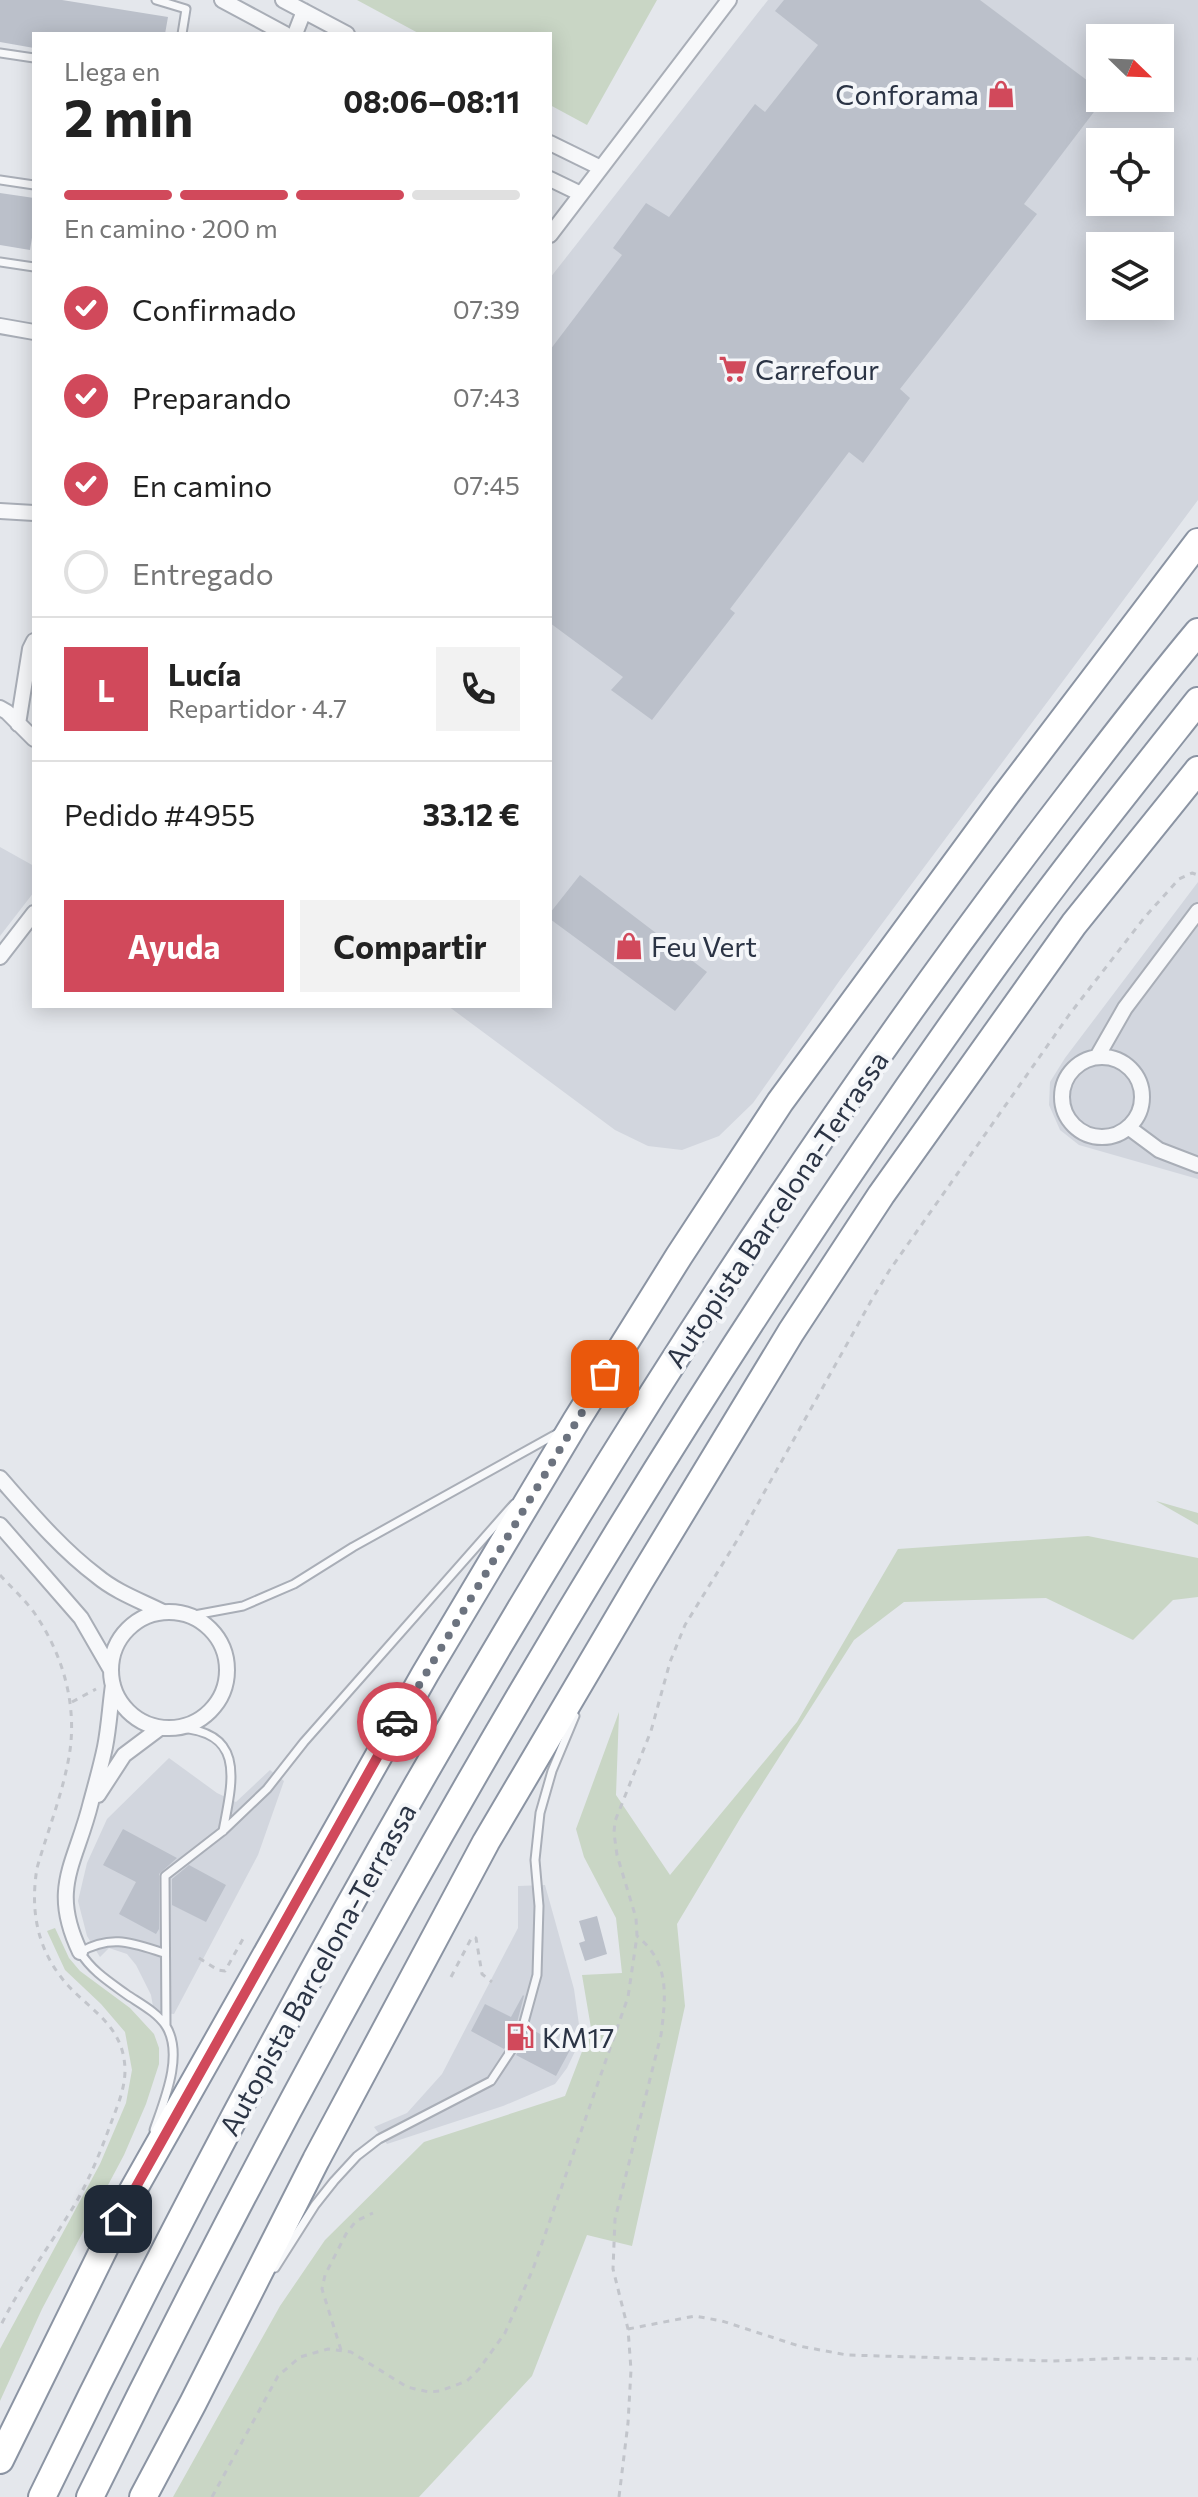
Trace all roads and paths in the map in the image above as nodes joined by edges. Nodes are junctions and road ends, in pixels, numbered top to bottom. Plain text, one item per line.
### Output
1 (156, 0) edge
2 (222, 0) edge
3 (283, 0) edge
4 (729, 0) edge
5 (304, 11) junction
6 (182, 32) edge
7 (281, 32) edge
8 (296, 32) edge
9 (343, 32) edge
10 (0, 53) edge
11 (32, 58) edge
12 (552, 144) edge
13 (601, 168) junction
14 (0, 180) edge
15 (552, 180) edge
16 (32, 185) edge
17 (581, 194) junction
18 (552, 232) edge
19 (0, 262) edge
20 (32, 267) edge
21 (0, 326) edge
22 (32, 332) edge
23 (0, 511) edge
24 (32, 513) edge
25 (1198, 542) edge
26 (1198, 632) edge
27 (32, 645) edge
28 (1198, 701) edge
29 (28, 704) edge
30 (0, 706) edge
31 (18, 724) junction
32 (32, 737) edge
33 (1198, 770) edge
34 (1198, 875) edge
35 (1198, 911) edge
36 (32, 916) edge
37 (0, 957) edge
38 (1097, 1057) junction
39 (1128, 1127) junction
40 (1198, 1165) edge
41 (576, 1421) junction
42 (0, 1478) edge
43 (539, 1482) junction
44 (0, 1525) edge
45 (0, 1575) edge
46 (640, 1581) junction
47 (163, 1612) junction
48 (189, 1616) junction
49 (614, 1644) dead end
50 (112, 1677) junction
51 (72, 1702) junction
52 (580, 1708) dead end
53 (160, 1728) junction
54 (179, 1728) junction
55 (90, 1809) junction
56 (223, 1831) junction
57 (637, 1936) junction
58 (244, 1937) dead end
59 (80, 1952) junction
60 (164, 1953) junction
61 (199, 1958) dead end
62 (451, 1977) dead end
63 (492, 1982) dead end
64 (166, 2026) junction
65 (132, 2192) junction
66 (373, 2213) dead end
67 (272, 2273) dead end
68 (256, 2299) dead end
69 (0, 2327) edge
70 (628, 2329) junction
71 (341, 2350) junction
72 (1198, 2359) edge
73 (193, 2403) junction
74 (0, 2460) edge
75 (42, 2497) edge
76 (90, 2497) edge
77 (143, 2497) edge
78 (212, 2497) edge
79 (619, 2497) edge

1 - 6 lane
2 - 7 street
3 - 5 street
4 - 13 street
5 - 8 street
5 - 9 street
10 - 11 lane
12 - 13 street
13 - 17 street
14 - 16 lane
15 - 17 street
17 - 18 street
19 - 20 lane
21 - 22 street
23 - 24 street
25 - 41 highway
26 - 75 highway, Autopista Barcelona-Terrassa
27 - 29 street
28 - 76 highway, Autopista Barcelona-Terrassa
29 - 30 street
29 - 31 street
30 - 31 street
31 - 32 street
33 - 46 highway
34 - 57 path
35 - 38 street
36 - 37 street
38 - 39 street
38 - 39 street
39 - 40 street
41 - 43 highway
41 - 48 lane
42 - 47 street
43 - 56 lane
43 - 65 highway
44 - 50 street
45 - 51 path
46 - 49 lane
46 - 73 highway
47 - 48 street
47 - 50 street
48 - 54 street
50 - 51 path
50 - 53 street
50 - 55 street
51 - 69 path
52 - 67 lane
53 - 54 street
53 - 55 street
54 - 56 lane
55 - 59 street
56 - 60 lane
57 - 70 path
57 - 71 path
58 - 61 path
59 - 60 lane
59 - 64 lane
60 - 64 lane
62 - 63 path
64 - 65 lane
65 - 74 highway
66 - 71 path
68 - 73 lane
70 - 72 path
70 - 79 path
71 - 78 path
73 - 77 highway

